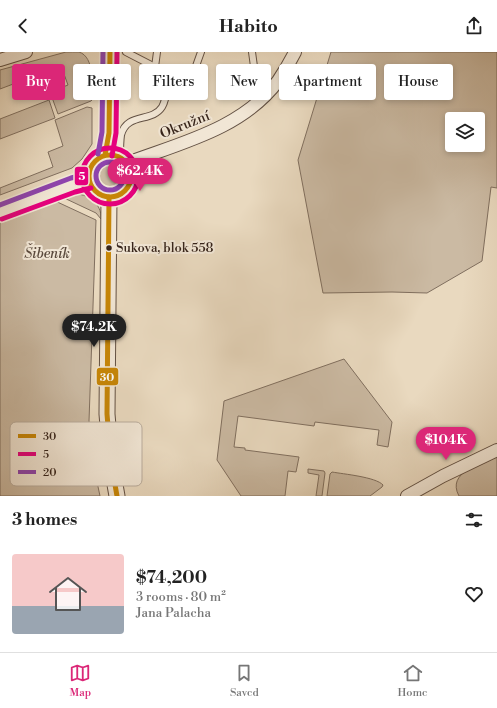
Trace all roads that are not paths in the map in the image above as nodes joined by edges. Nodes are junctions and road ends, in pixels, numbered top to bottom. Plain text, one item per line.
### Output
1 (26, 52) edge
2 (110, 52) edge
3 (126, 52) edge
4 (156, 52) edge
5 (201, 52) edge
6 (252, 52) edge
7 (295, 52) edge
8 (0, 60) edge
9 (148, 64) edge
10 (155, 64) edge
11 (197, 64) edge
12 (254, 64) edge
13 (271, 88) edge
14 (164, 100) edge
15 (260, 100) edge
16 (117, 158) junction
17 (89, 181) junction
18 (110, 197) junction
19 (0, 212) edge
20 (108, 422) edge
21 (497, 450) edge
22 (115, 486) edge
23 (117, 496) edge
24 (407, 496) edge

1 - 8 street
2 - 16 street
3 - 9 lane
4 - 10 lane
5 - 11 lane
6 - 12 lane
7 - 13 street, Okružní
14 - 16 lane
15 - 16 street, Okružní
16 - 17 street
16 - 18 street
17 - 18 street
17 - 19 street
18 - 20 street
21 - 24 street
22 - 23 street

